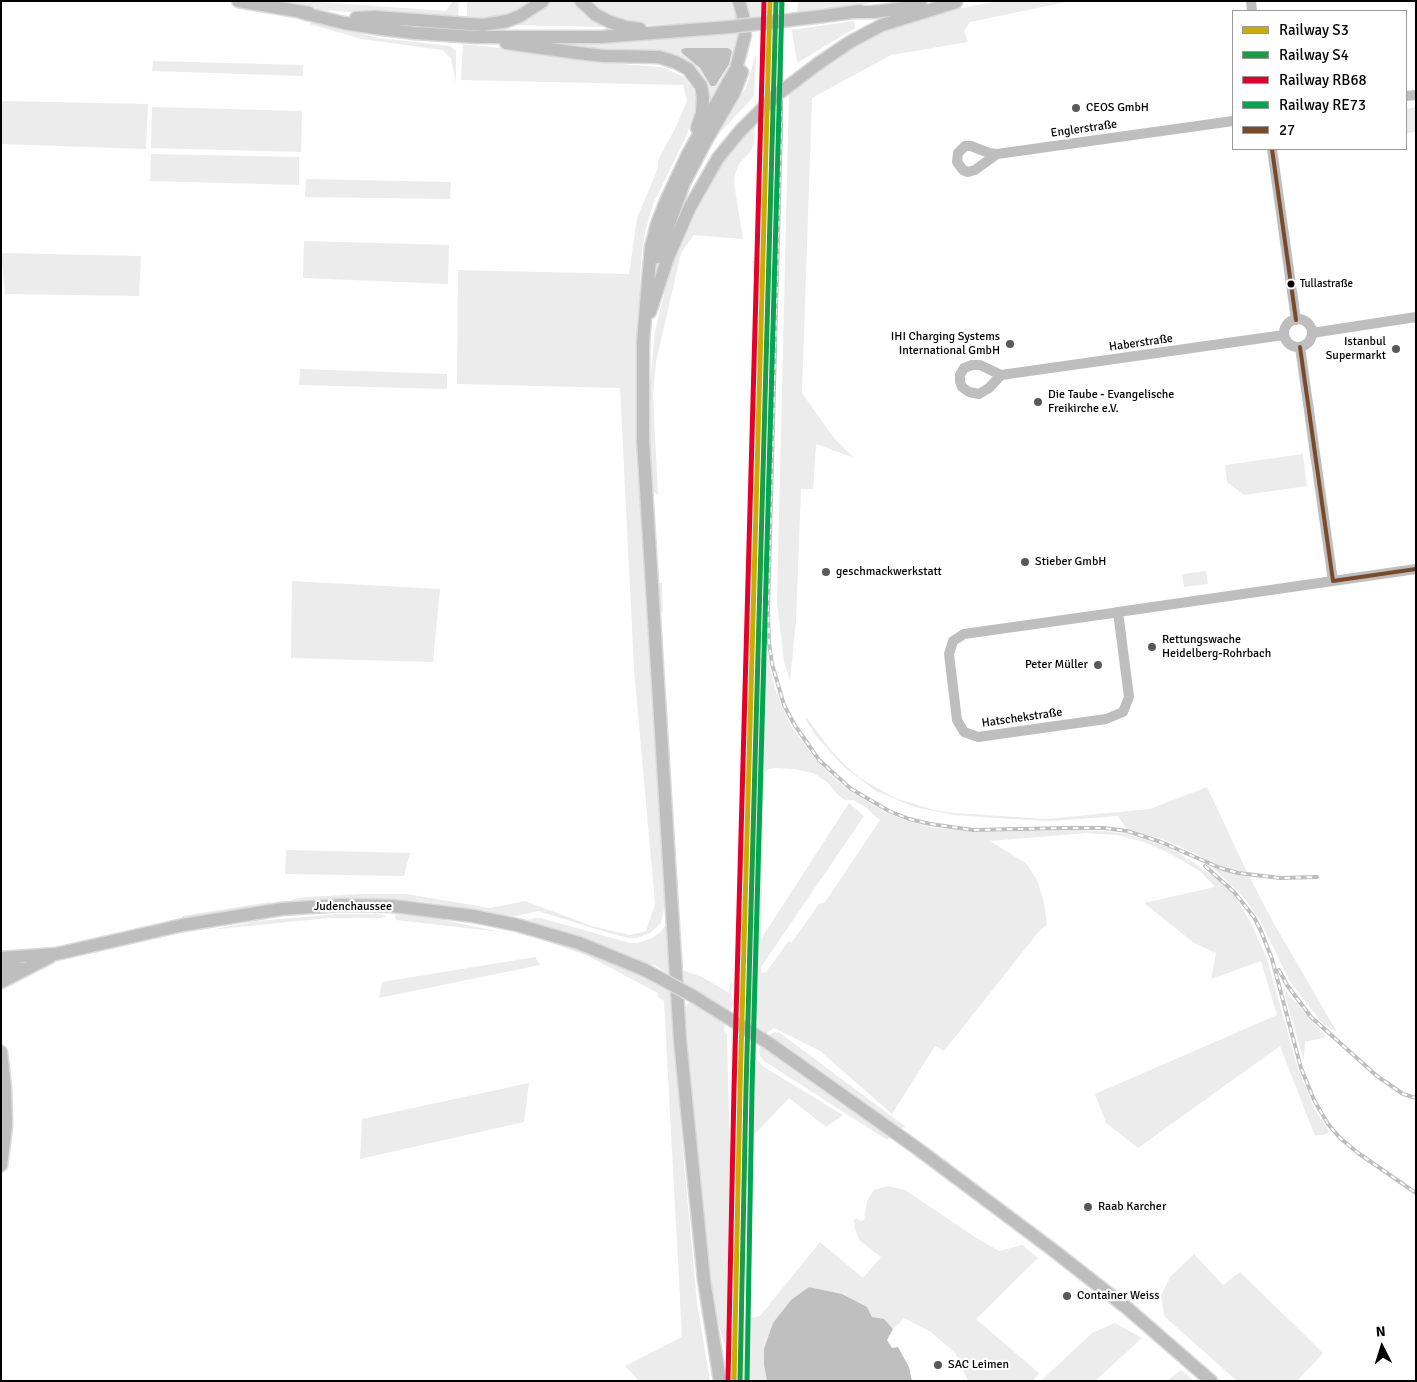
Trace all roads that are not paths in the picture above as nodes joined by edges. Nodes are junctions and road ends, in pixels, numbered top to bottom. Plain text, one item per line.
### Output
1 (238, 1) edge
2 (543, 1) edge
3 (582, 1) edge
4 (739, 1) edge
5 (909, 1) edge
6 (958, 2) edge
7 (854, 12) junction
8 (303, 13) junction
9 (464, 30) junction
10 (648, 33) junction
11 (745, 35) junction
12 (1232, 121) edge
13 (1272, 150) edge
14 (688, 154) junction
15 (997, 154) dead end
16 (649, 283) junction
17 (1416, 317) edge
18 (1296, 320) junction
19 (644, 331) junction
20 (1312, 333) junction
21 (1284, 335) junction
22 (1300, 347) junction
23 (1001, 375) dead end
24 (1416, 570) edge
25 (1333, 581) junction
26 (1118, 612) junction
27 (1, 951) edge
28 (1, 958) edge
29 (26, 962) junction
30 (1, 969) edge
31 (1, 982) edge
32 (1, 1052) edge
33 (1, 1165) edge
34 (720, 1381) edge
35 (1211, 1381) edge

1 - 8 main road
2 - 9 main road
3 - 10 main road
4 - 11 main road
5 - 7 main road
6 - 7 main road
6 - 19 main road, bridge
7 - 10 main road, bridge
8 - 9 main road
8 - 9 main road
9 - 10 main road
9 - 14 main road
11 - 14 main road
11 - 16 main road
12 - 15 street, Englerstraße
13 - 18 street
14 - 16 main road
16 - 19 main road
17 - 20 street
18 - 20 street
18 - 21 street
19 - 34 main road
20 - 22 street
21 - 22 street
21 - 23 street, Haberstraße
22 - 25 street
24 - 25 street, Hatschekstraße
25 - 26 street, Hatschekstraße
26 - 26 street, Hatschekstraße
27 - 29 main road
28 - 29 main road, Judenchaussee
29 - 30 main road
29 - 31 main road, Judenchaussee
29 - 35 main road, Judenchaussee, bridge
32 - 33 main road

